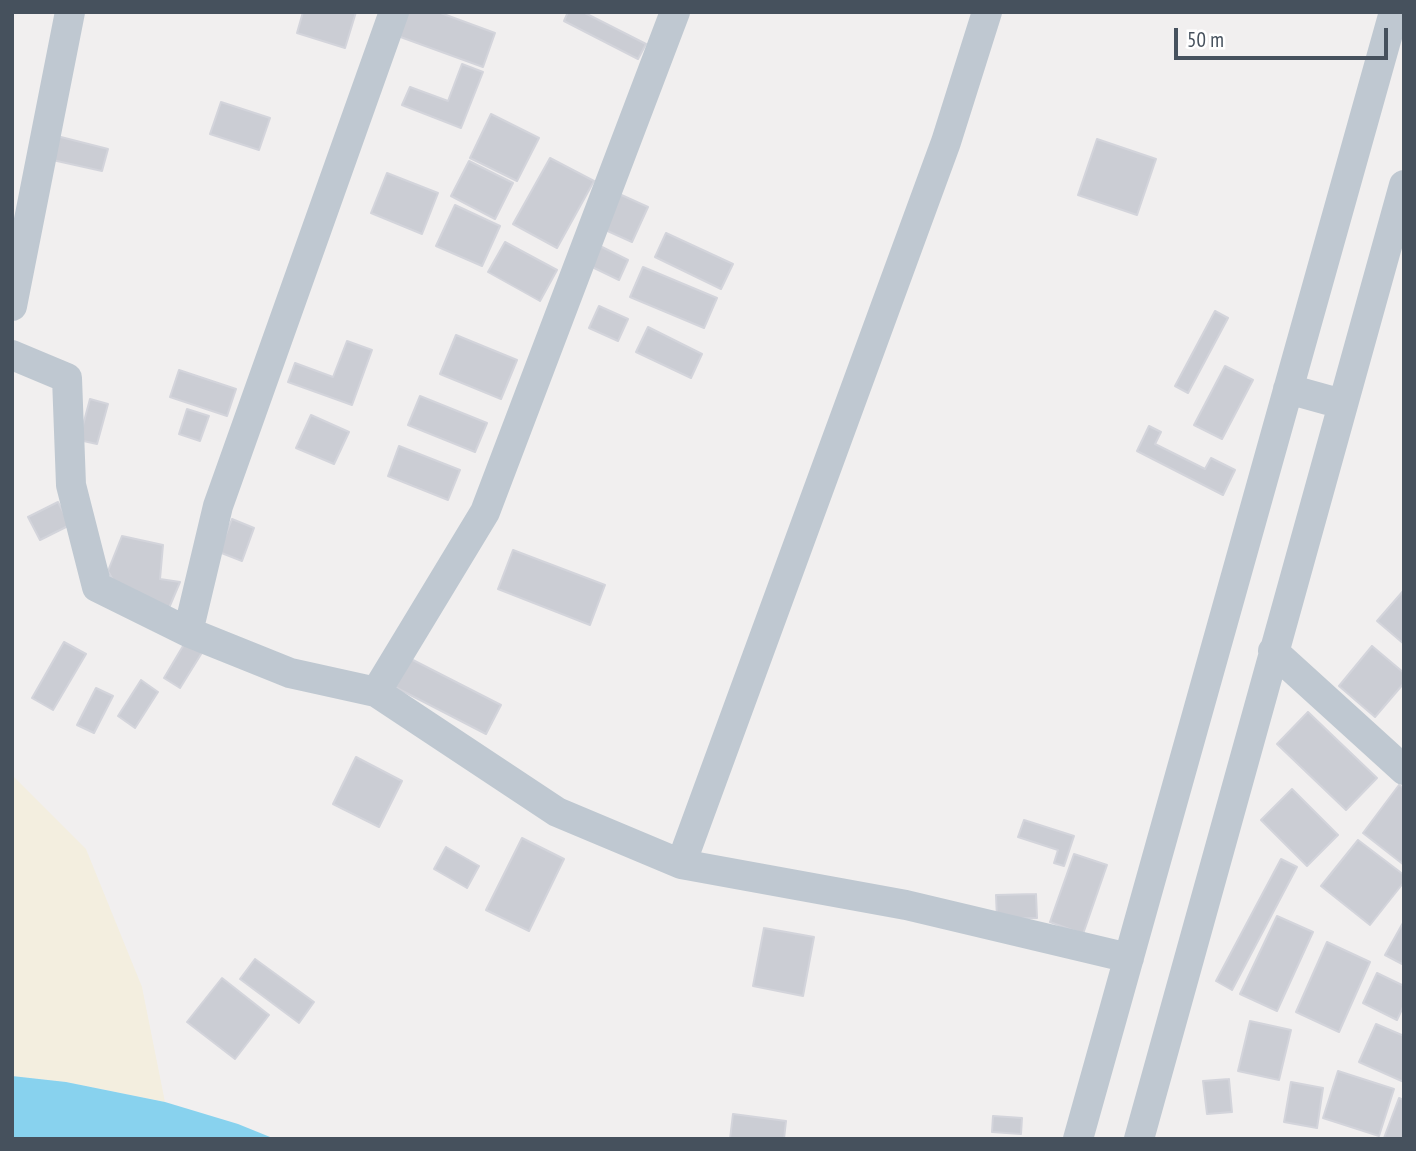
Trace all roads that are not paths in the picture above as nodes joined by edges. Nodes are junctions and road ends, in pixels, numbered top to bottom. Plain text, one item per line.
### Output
1 (70, 12) edge
2 (394, 12) edge
3 (675, 12) edge
4 (987, 12) edge
5 (1394, 12) edge
6 (1404, 185) edge
7 (12, 306) edge
8 (12, 355) edge
9 (1288, 389) junction
10 (1342, 404) junction
11 (188, 632) junction
12 (1273, 651) junction
13 (376, 692) junction
14 (1404, 770) edge
15 (681, 864) junction
16 (1129, 958) junction
17 (1078, 1139) edge
18 (1139, 1139) edge

1 - 7 street
2 - 11 street
3 - 13 street
4 - 15 street
5 - 9 street
6 - 10 street
8 - 11 street
9 - 10 street
9 - 16 street
10 - 12 street
11 - 13 street
12 - 14 street
12 - 18 street
13 - 15 street
15 - 16 street
16 - 17 street

